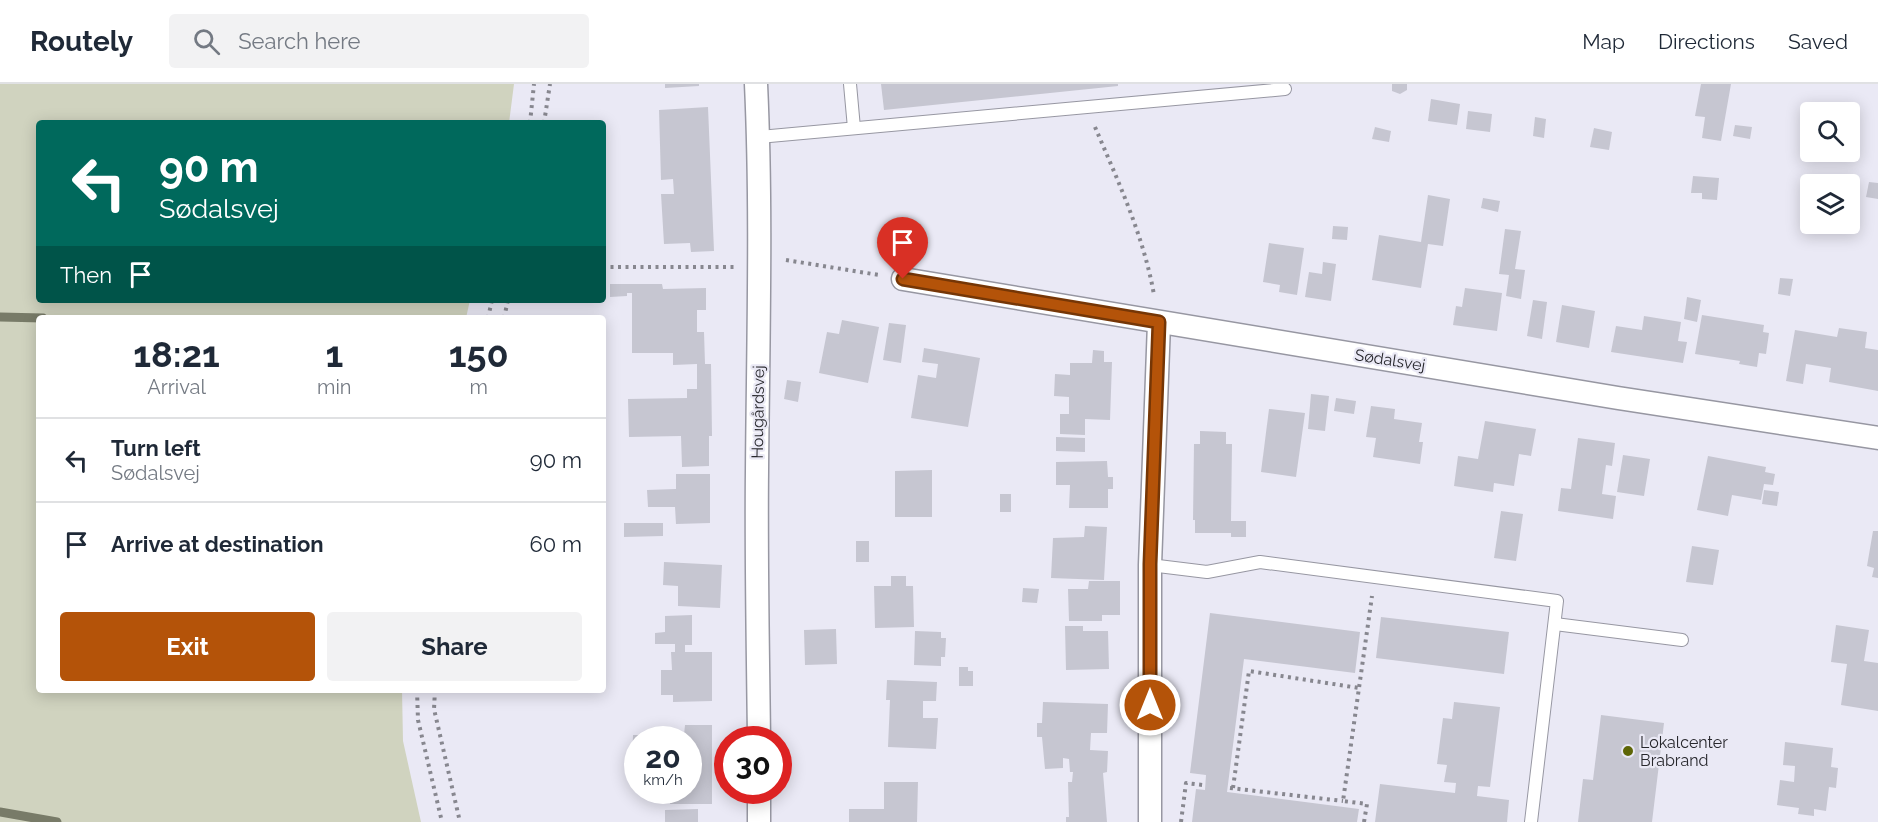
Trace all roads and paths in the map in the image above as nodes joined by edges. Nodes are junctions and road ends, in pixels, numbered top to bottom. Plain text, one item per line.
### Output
1 (534, 84) edge
2 (550, 84) edge
3 (756, 84) edge
4 (850, 84) edge
5 (1284, 89) dead end
6 (1086, 107) junction
7 (530, 120) edge
8 (544, 120) edge
9 (854, 128) junction
10 (759, 137) junction
11 (759, 266) junction
12 (606, 267) edge
13 (1150, 273) dead end
14 (903, 279) joint
15 (1159, 322) junction
16 (1878, 438) edge
17 (1150, 564) junction
18 (1375, 578) junction
19 (1555, 624) junction
20 (1682, 640) dead end
21 (1359, 687) junction
22 (417, 693) edge
23 (435, 693) edge
24 (759, 726) edge
25 (1203, 785) dead end
26 (1343, 801) junction
27 (759, 804) edge
28 (442, 822) edge
29 (460, 822) edge
30 (759, 822) edge
31 (1150, 822) edge
32 (1181, 822) edge
33 (1364, 822) edge
34 (1531, 822) edge

1 - 7 path
2 - 8 path
3 - 10 street, Hougårdsvej
4 - 9 lane
5 - 6 lane
6 - 9 lane
6 - 13 path
9 - 10 lane
10 - 11 street, Hougårdsvej
11 - 12 path
11 - 14 path
11 - 24 street, Hougårdsvej
14 - 15 street, Sødalsvej
15 - 16 street, Sødalsvej
15 - 17 street
17 - 18 lane
17 - 31 street
18 - 19 lane
18 - 21 path
19 - 20 lane
19 - 34 lane
21 - 26 path
21 - 26 path
22 - 28 path
23 - 29 path
25 - 32 path
26 - 33 path
27 - 30 street

